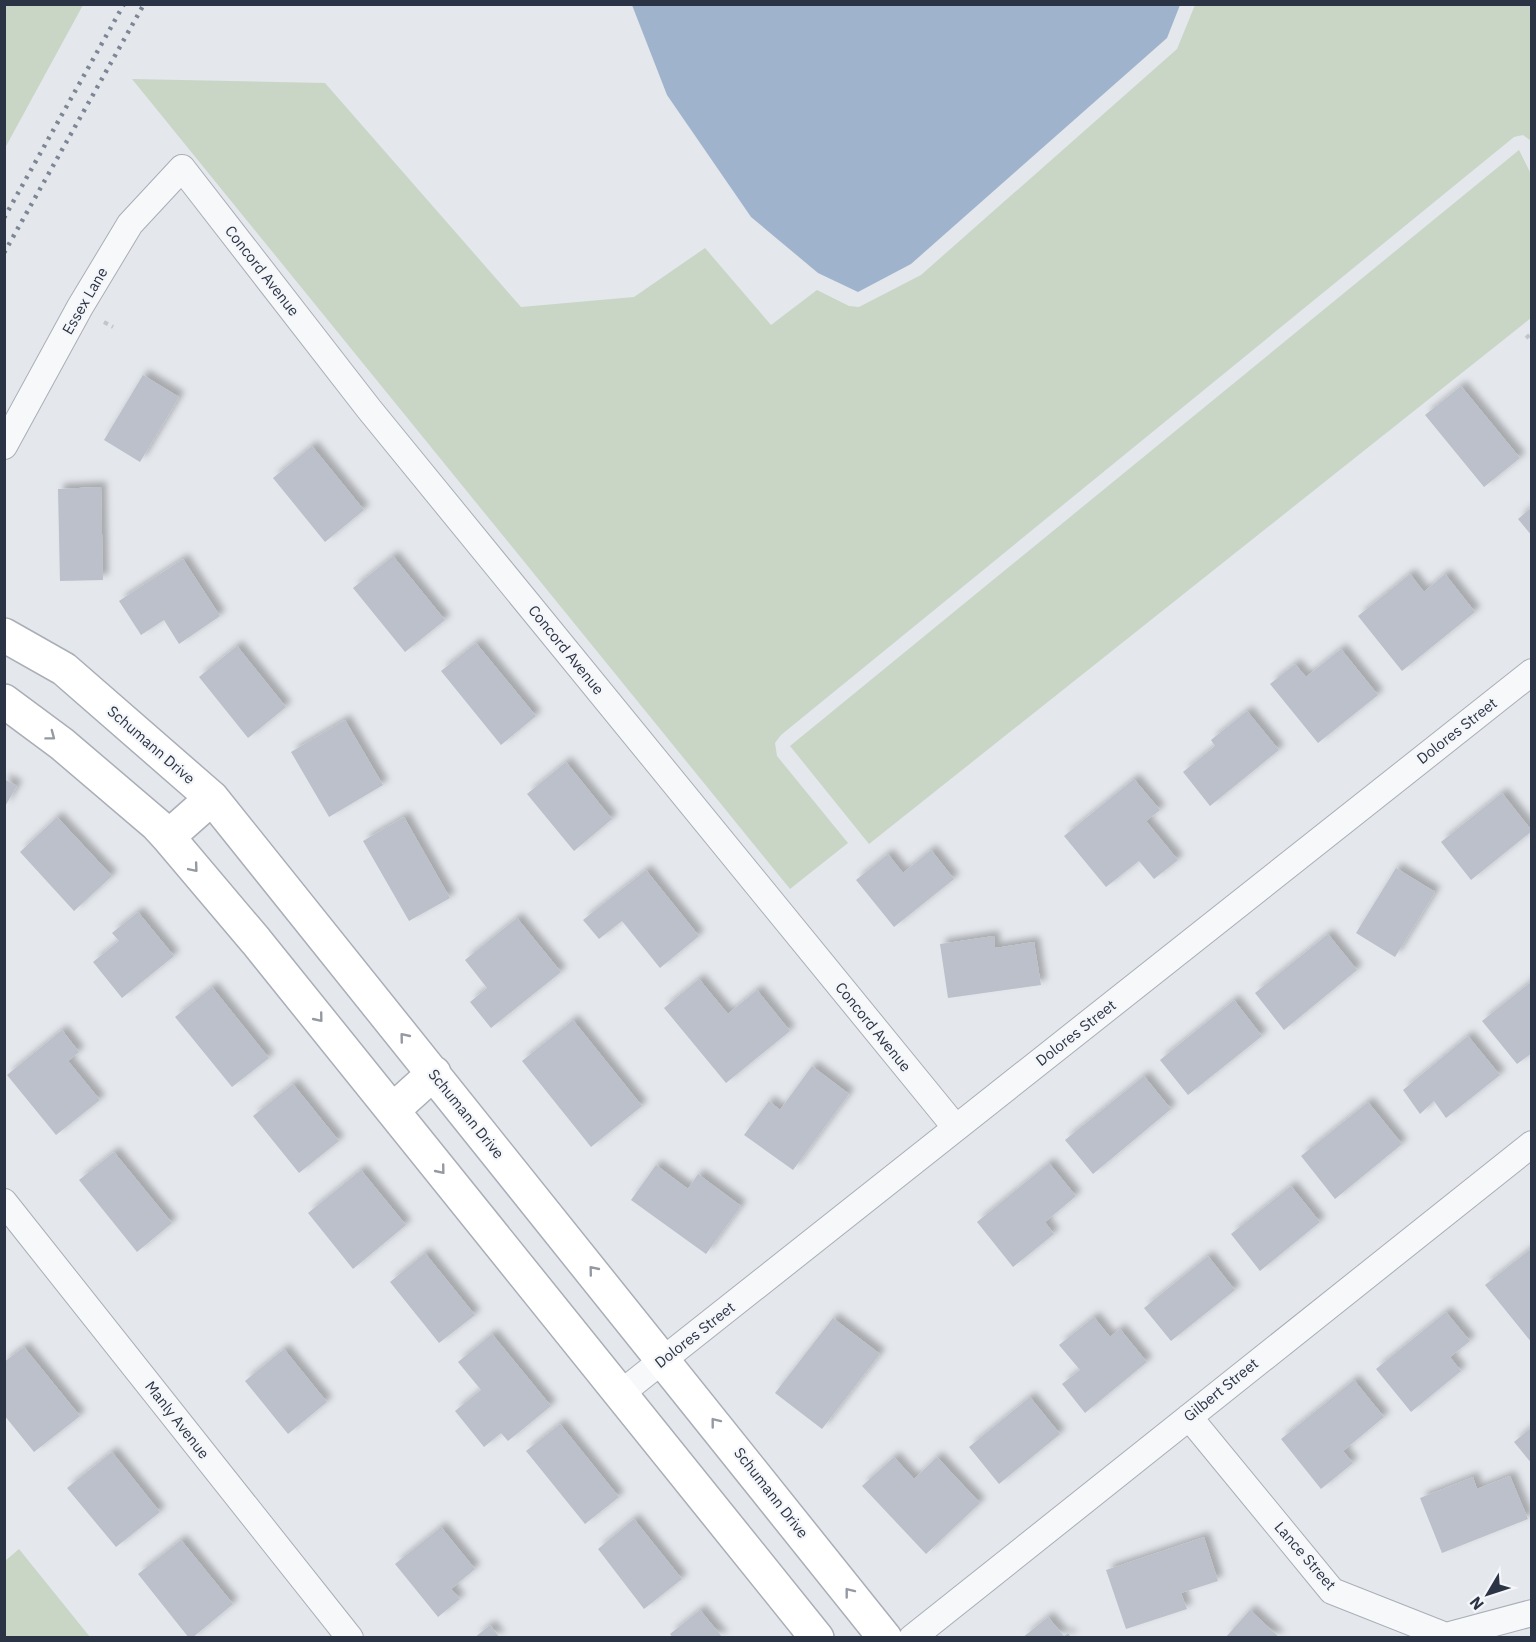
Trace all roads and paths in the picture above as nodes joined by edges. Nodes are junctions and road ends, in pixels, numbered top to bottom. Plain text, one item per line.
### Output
1 (182, 168) joint
2 (1532, 333) edge
3 (1526, 338) dead end
4 (4, 446) edge
5 (4, 635) edge
6 (1532, 672) edge
7 (4, 701) edge
8 (212, 798) junction
9 (168, 837) junction
10 (434, 1073) junction
11 (393, 1110) junction
12 (956, 1128) junction
13 (1532, 1144) edge
14 (4, 1202) edge
15 (664, 1359) junction
16 (620, 1394) junction
17 (1188, 1417) junction
18 (1532, 1613) edge
19 (350, 1638) edge
20 (817, 1638) edge
21 (885, 1638) edge
22 (912, 1638) edge

1 - 4 street, Essex Lane
1 - 12 street, Concord Avenue
2 - 3 path
5 - 8 street, Schumann Drive
6 - 12 street, Dolores Street
7 -> 9 street
8 - 9 street
10 -> 8 street, Schumann Drive
9 -> 11 street
10 - 11 street
15 -> 10 street, Schumann Drive
11 -> 16 street
12 - 15 street, Dolores Street
13 - 17 street, Gilbert Street
14 - 19 street, Manly Avenue
15 - 16 street, Dolores Street
21 -> 15 street, Schumann Drive
16 - 20 street
17 - 18 street, Lance Street
17 - 22 street, Gilbert Street

